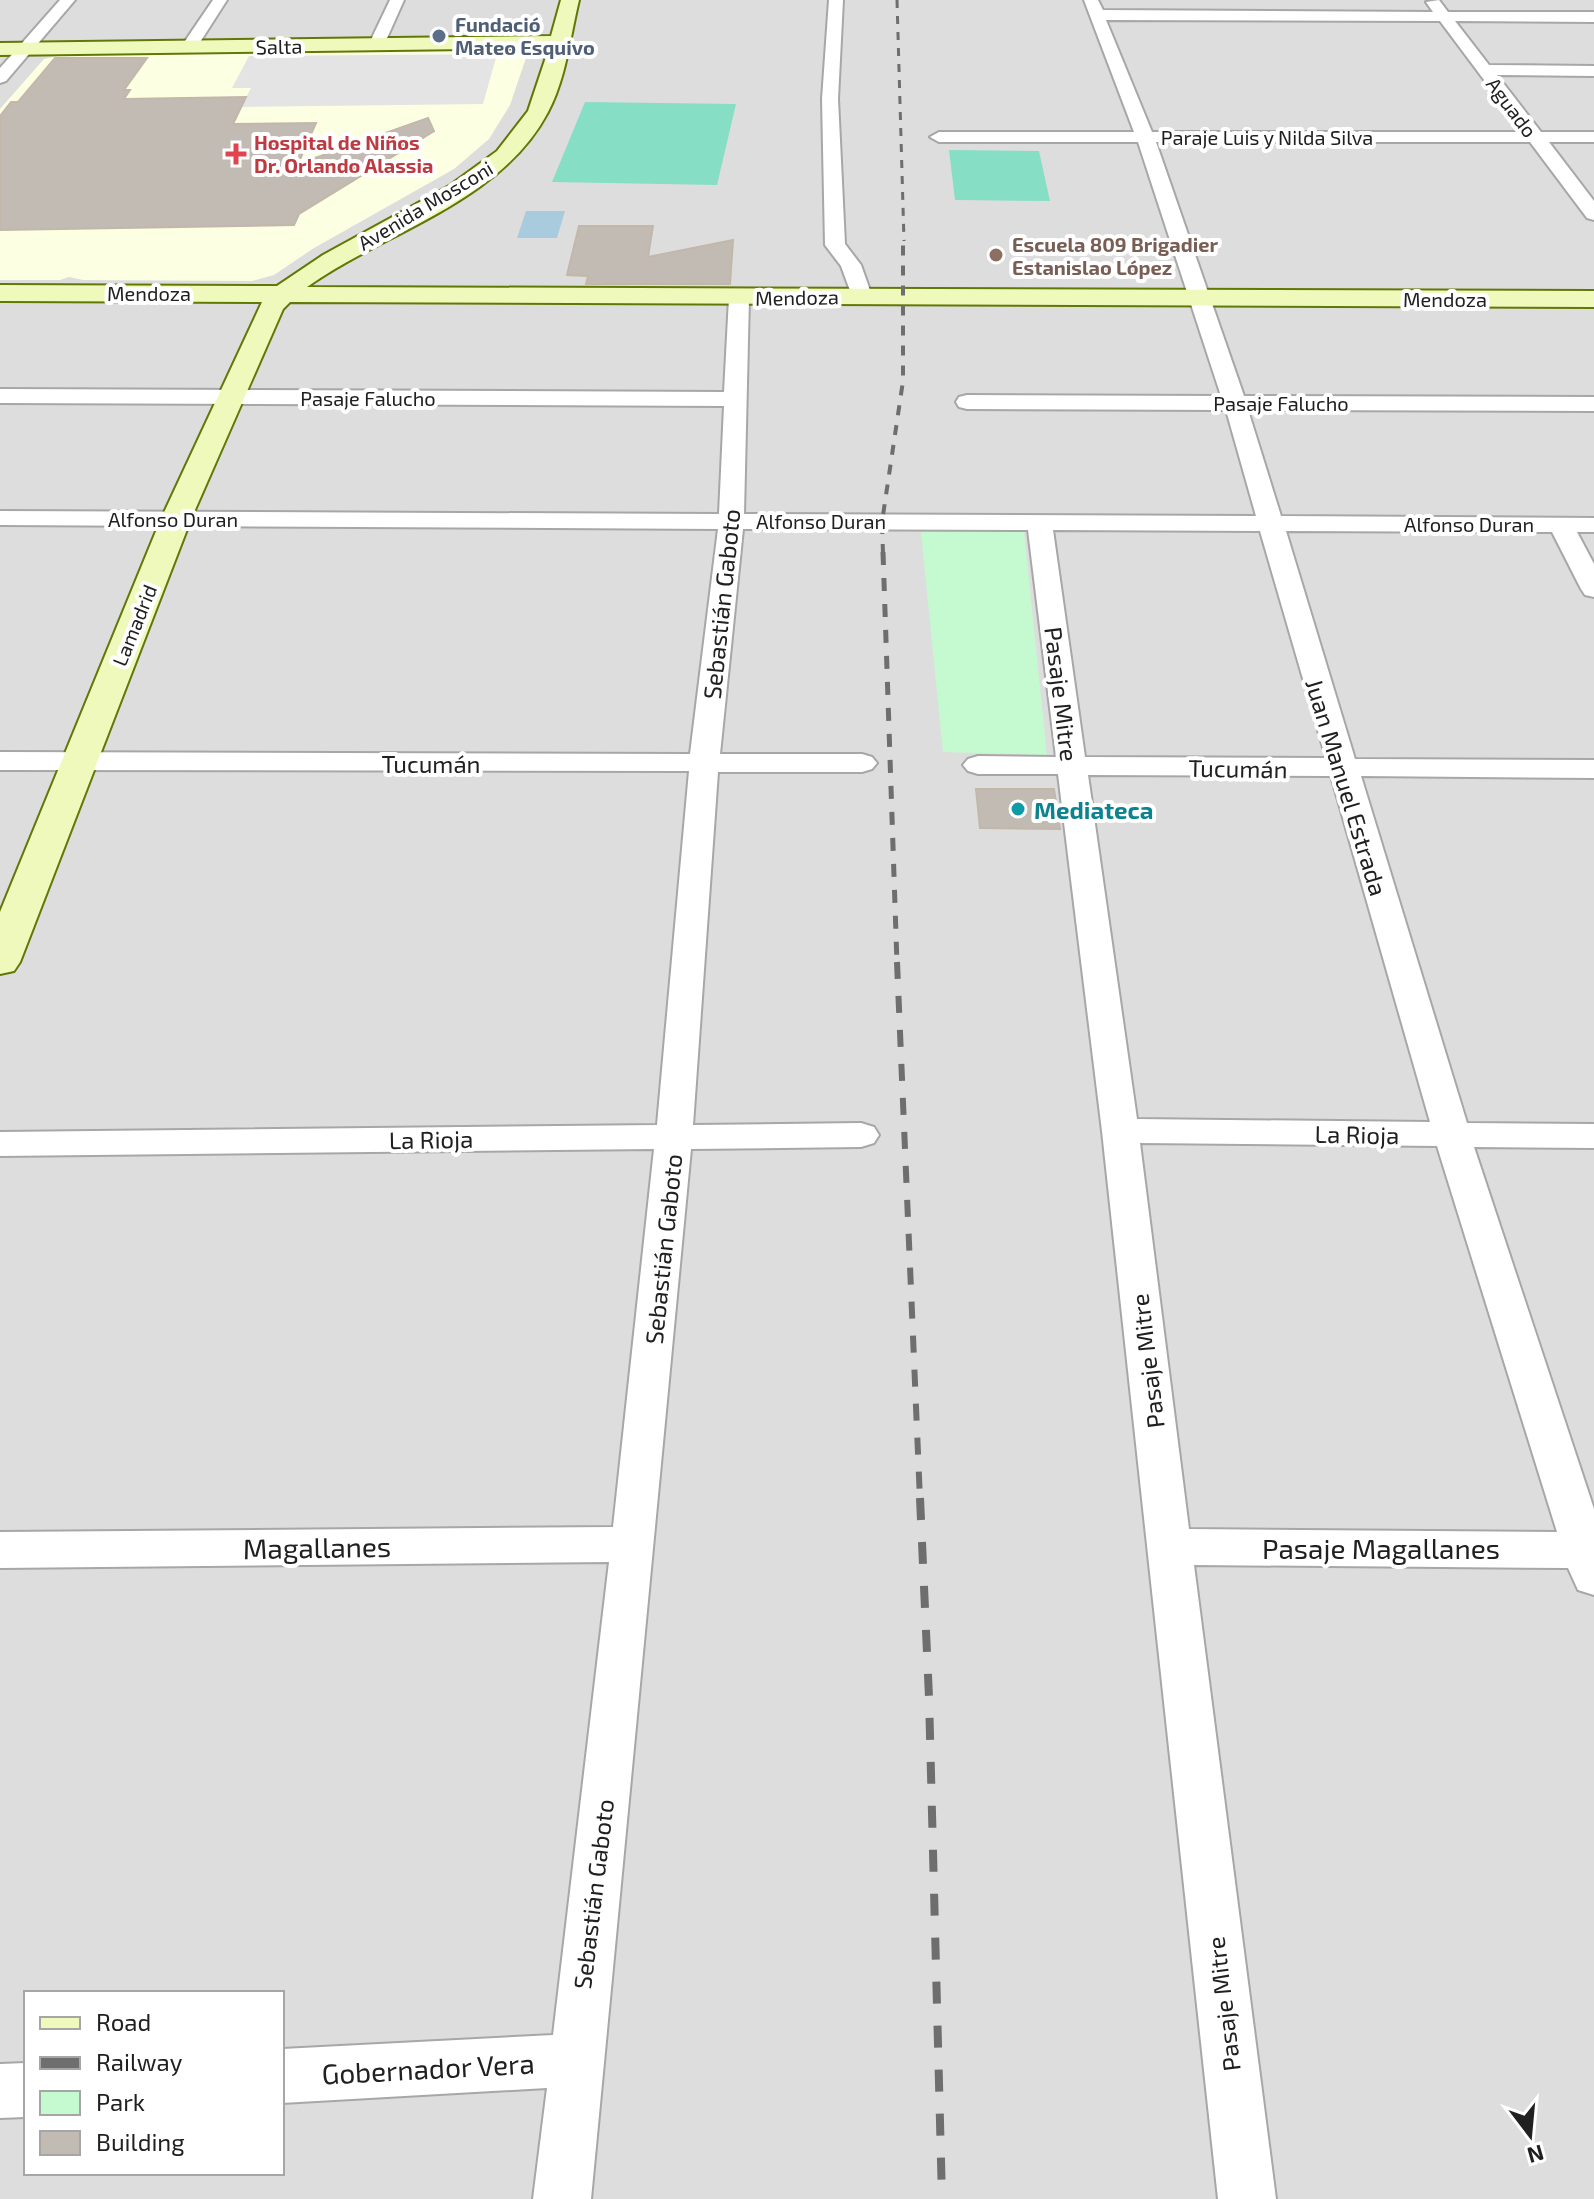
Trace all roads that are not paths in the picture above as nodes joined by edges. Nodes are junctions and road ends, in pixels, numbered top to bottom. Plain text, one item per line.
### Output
1 (68, 0) edge
2 (220, 0) edge
3 (397, 0) edge
4 (570, 0) edge
5 (836, 0) edge
6 (1431, 0) edge
7 (1545, 0) edge
8 (1094, 7) edge
9 (1444, 17) junction
10 (1560, 17) junction
11 (1594, 17) edge
12 (558, 42) junction
13 (377, 44) junction
14 (189, 47) junction
15 (0, 49) edge
16 (26, 49) junction
17 (1483, 70) junction
18 (1594, 71) edge
19 (0, 78) edge
20 (939, 137) dead end
21 (1145, 137) junction
22 (1534, 137) junction
23 (1594, 137) edge
24 (1593, 212) edge
25 (0, 293) edge
26 (281, 294) junction
27 (862, 296) junction
28 (739, 298) junction
29 (1197, 298) junction
30 (1594, 299) edge
31 (0, 396) edge
32 (228, 397) junction
33 (737, 399) junction
34 (967, 402) dead end
35 (1235, 403) junction
36 (1594, 404) edge
37 (0, 518) edge
38 (176, 519) junction
39 (731, 521) junction
40 (1040, 523) junction
41 (1560, 524) junction
42 (1270, 525) junction
43 (1594, 525) edge
44 (1594, 589) edge
45 (0, 761) edge
46 (81, 761) junction
47 (862, 763) dead end
48 (704, 764) junction
49 (978, 765) dead end
50 (1072, 766) junction
51 (1341, 769) junction
52 (1594, 769) edge
53 (0, 962) edge
54 (1120, 1131) junction
55 (861, 1135) dead end
56 (1452, 1135) junction
57 (674, 1136) junction
58 (1594, 1136) edge
59 (0, 1144) edge
60 (633, 1544) junction
61 (1169, 1547) junction
62 (0, 1550) edge
63 (1591, 1559) edge
64 (574, 2060) junction
65 (284, 2076) edge
66 (24, 2090) edge
67 (0, 2091) edge
68 (562, 2199) edge
69 (1247, 2199) edge

1 - 16 street
2 - 14 street
3 - 13 street
4 - 12 street, Avenida Mosconi
5 - 27 street
6 - 9 street, Aguado
7 - 10 street
8 - 9 street
8 - 21 street, Juan Manuel Estrada
9 - 10 street
9 - 17 street, Aguado
10 - 11 street
12 - 13 street, Salta
12 - 26 street, Avenida Mosconi
13 - 14 street, Salta
14 - 16 street, Salta
15 - 16 street, Salta
16 - 19 street
17 - 18 street
17 - 22 street, Aguado
20 - 21 street, Paraje Luis y Nilda Silva
21 - 22 street, Paraje Luis y Nilda Silva
21 - 29 street, Juan Manuel Estrada
22 - 23 street, Paraje Luis y Nilda Silva
22 - 24 street, Aguado
25 - 26 street, Mendoza
26 - 28 street, Mendoza
26 - 32 street, Lamadrid
27 - 28 street, Mendoza
27 - 29 street, Mendoza
28 - 33 street, Sebastián Gaboto
29 - 30 street, Mendoza
29 - 35 street, Juan Manuel Estrada
31 - 32 street, Pasaje Falucho
32 - 33 street, Pasaje Falucho
32 - 38 street, Lamadrid
33 - 39 street, Sebastián Gaboto
34 - 35 street, Pasaje Falucho
35 - 36 street, Pasaje Falucho
35 - 42 street, Juan Manuel Estrada
37 - 38 street, Alfonso Duran
38 - 39 street, Alfonso Duran
38 - 46 street, Lamadrid
39 - 40 street, Alfonso Duran
39 - 48 street, Sebastián Gaboto
40 - 42 street, Alfonso Duran
40 - 50 street, Pasaje Mitre
41 - 42 street, Alfonso Duran
41 - 43 street, Alfonso Duran
41 - 44 street
42 - 51 street, Juan Manuel Estrada
45 - 46 street, Tucumán
46 - 48 street, Tucumán
46 - 53 street, Lamadrid
47 - 48 street, Tucumán
48 - 57 street, Sebastián Gaboto
49 - 50 street, Tucumán
50 - 51 street, Tucumán
50 - 54 street, Pasaje Mitre
51 - 52 street, Tucumán
51 - 56 street, Juan Manuel Estrada
54 - 56 street, La Rioja
54 - 61 street, Pasaje Mitre
55 - 57 street, La Rioja
56 - 58 street, La Rioja
56 - 63 street, Juan Manuel Estrada
57 - 59 street, La Rioja
57 - 60 street, Sebastián Gaboto
60 - 62 street, Magallanes
60 - 64 street, Sebastián Gaboto
61 - 63 street, Pasaje Magallanes
61 - 69 street, Pasaje Mitre
64 - 65 street, Gobernador Vera
64 - 68 street, Sebastián Gaboto
66 - 67 street

